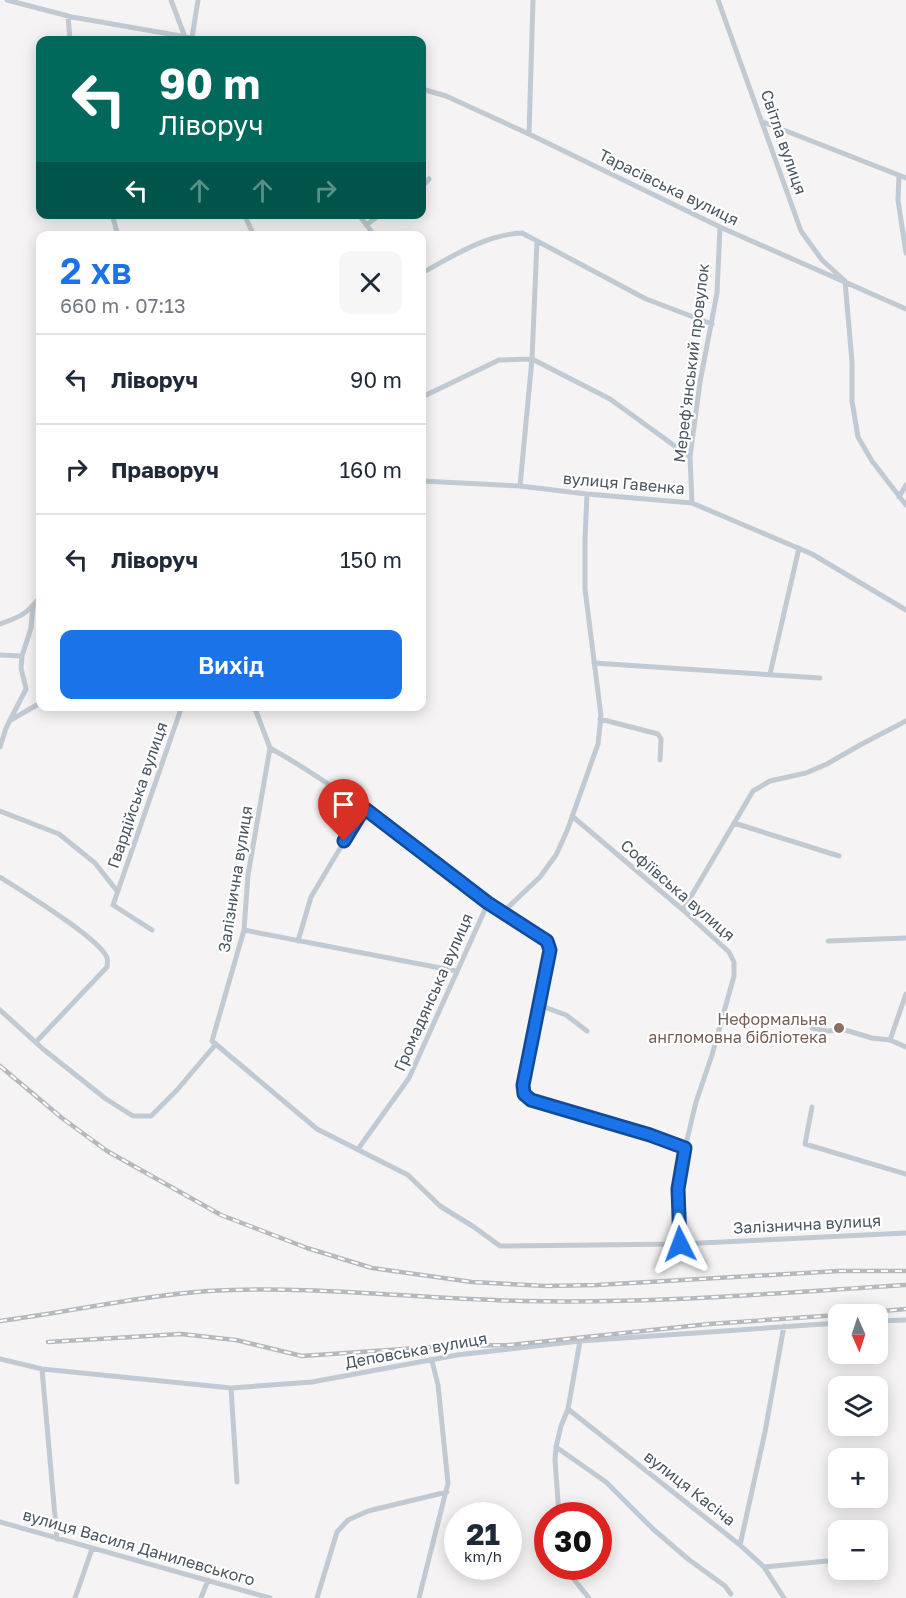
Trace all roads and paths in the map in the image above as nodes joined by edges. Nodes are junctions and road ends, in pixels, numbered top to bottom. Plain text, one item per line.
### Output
1 (7, 0) edge
2 (171, 0) edge
3 (198, 0) edge
4 (533, 0) edge
5 (719, 1) edge
6 (68, 16) junction
7 (69, 36) edge
8 (179, 36) edge
9 (185, 36) edge
10 (195, 36) edge
11 (426, 90) edge
12 (763, 122) junction
13 (530, 134) junction
14 (899, 175) junction
15 (906, 178) edge
16 (429, 179) dead end
17 (426, 182) edge
18 (362, 219) edge
19 (374, 219) edge
20 (366, 225) junction
21 (720, 227) junction
22 (371, 231) edge
23 (537, 241) junction
24 (906, 254) edge
25 (426, 271) edge
26 (845, 281) junction
27 (906, 309) edge
28 (712, 324) junction
29 (532, 359) junction
30 (426, 395) edge
31 (690, 457) junction
32 (426, 481) edge
33 (906, 485) edge
34 (520, 486) junction
35 (587, 494) junction
36 (899, 497) junction
37 (692, 503) junction
38 (906, 505) edge
39 (799, 548) junction
40 (36, 602) edge
41 (33, 606) junction
42 (906, 610) edge
43 (0, 624) edge
44 (0, 655) edge
45 (22, 656) junction
46 (594, 663) junction
47 (770, 674) junction
48 (820, 678) dead end
49 (36, 705) edge
50 (180, 711) edge
51 (256, 711) edge
52 (600, 719) junction
53 (10, 721) junction
54 (906, 721) edge
55 (0, 747) edge
56 (270, 748) junction
57 (660, 760) dead end
58 (364, 808) junction
59 (0, 811) edge
60 (572, 816) junction
61 (734, 823) junction
62 (839, 856) dead end
63 (0, 878) edge
64 (117, 891) junction
65 (488, 903) junction
66 (683, 910) junction
67 (503, 912) junction
68 (152, 930) dead end
69 (244, 930) junction
70 (906, 938) edge
71 (298, 941) junction
72 (828, 941) dead end
73 (456, 971) junction
74 (906, 994) edge
75 (539, 1005) junction
76 (0, 1010) edge
77 (812, 1028) dead end
78 (587, 1031) dead end
79 (890, 1040) junction
80 (36, 1042) junction
81 (216, 1044) junction
82 (906, 1047) edge
83 (812, 1107) dead end
84 (685, 1148) junction
85 (358, 1149) junction
86 (906, 1174) edge
87 (906, 1233) edge
88 (680, 1244) junction
89 (906, 1320) edge
90 (888, 1321) edge
91 (828, 1324) edge
92 (784, 1326) junction
93 (580, 1341) junction
94 (0, 1359) edge
95 (432, 1361) junction
96 (42, 1369) junction
97 (231, 1388) junction
98 (568, 1409) junction
99 (556, 1447) junction
100 (237, 1482) dead end
101 (447, 1492) junction
102 (558, 1502) edge
103 (0, 1522) edge
104 (57, 1539) junction
105 (740, 1545) junction
106 (92, 1549) junction
107 (828, 1561) edge
108 (764, 1567) junction
109 (208, 1580) junction
110 (574, 1580) edge
111 (731, 1594) dead end
112 (75, 1598) edge
113 (201, 1598) edge
114 (270, 1598) edge
115 (317, 1598) edge
116 (419, 1598) edge
117 (589, 1598) edge
118 (784, 1598) edge

1 - 6 street
2 - 9 street
3 - 10 street
4 - 13 street
5 - 12 street, Світла вулиця
6 - 7 street
6 - 8 street
11 - 13 street, Тарасівська вулиця
12 - 14 street
12 - 26 street, Світла вулиця
13 - 21 street, Тарасівська вулиця
14 - 15 street
14 - 24 street
16 - 17 street
18 - 20 street
19 - 20 street
20 - 22 street
21 - 26 street, Тарасівська вулиця
21 - 28 street, Мереф'янський провулок
23 - 25 street
23 - 28 street
23 - 29 street
26 - 27 street, Тарасівська вулиця
26 - 36 street
28 - 31 street, Мереф'янський провулок
29 - 30 street
29 - 31 street
29 - 34 street
31 - 37 street, Мереф'янський провулок
32 - 34 street, вулиця Гавенка
33 - 36 street
34 - 35 street, вулиця Гавенка
35 - 37 street, вулиця Гавенка
35 - 46 street
36 - 38 street
37 - 39 street, вулиця Гавенка
39 - 42 street, вулиця Гавенка
39 - 47 street
40 - 41 street
41 - 43 street
41 - 45 street
44 - 45 street
45 - 53 street
46 - 47 street
46 - 52 street
47 - 48 street
49 - 53 street
50 - 64 street, Гвардійська вулиця
51 - 56 street
52 - 57 street
52 - 60 street
53 - 55 street
54 - 61 street
56 - 58 street
56 - 69 street, Залізнична вулиця
58 - 65 street
58 - 71 street
59 - 64 street, Гвардійська вулиця
60 - 66 street, Софіївська вулиця
60 - 67 street
61 - 62 street
61 - 66 street
63 - 80 street
64 - 68 street
65 - 67 street
65 - 73 street, Громадянська вулиця
66 - 84 street, Софіївська вулиця
67 - 75 street
69 - 71 street
69 - 81 street, Залізнична вулиця
70 - 72 street
71 - 73 street
73 - 85 street, Громадянська вулиця
74 - 79 street
75 - 78 street
75 - 84 street
76 - 80 street
77 - 79 street
79 - 82 street
80 - 81 street
81 - 85 street, Залізнична вулиця
83 - 86 street
84 - 88 street, Софіївська вулиця
85 - 88 street, Залізнична вулиця
87 - 88 street, Залізнична вулиця
89 - 90 street
91 - 92 street, Деповська вулиця
92 - 93 street, Деповська вулиця
92 - 105 street
93 - 95 street, Деповська вулиця
93 - 98 street
94 - 96 street, Деповська вулиця
95 - 97 street, Деповська вулиця
95 - 101 street
96 - 97 street, Деповська вулиця
96 - 104 street
97 - 100 street
98 - 99 street
98 - 105 street, вулиця Касіча
99 - 102 street
99 - 111 street
101 - 115 street
101 - 116 street
103 - 104 street, вулиця Василя Данилевського
104 - 106 street, вулиця Василя Данилевського
105 - 108 street, вулиця Касіча
106 - 109 street, вулиця Василя Данилевського
106 - 112 street
107 - 108 street
108 - 118 street, вулиця Касіча
109 - 113 street
109 - 114 street, вулиця Василя Данилевського
110 - 117 street

